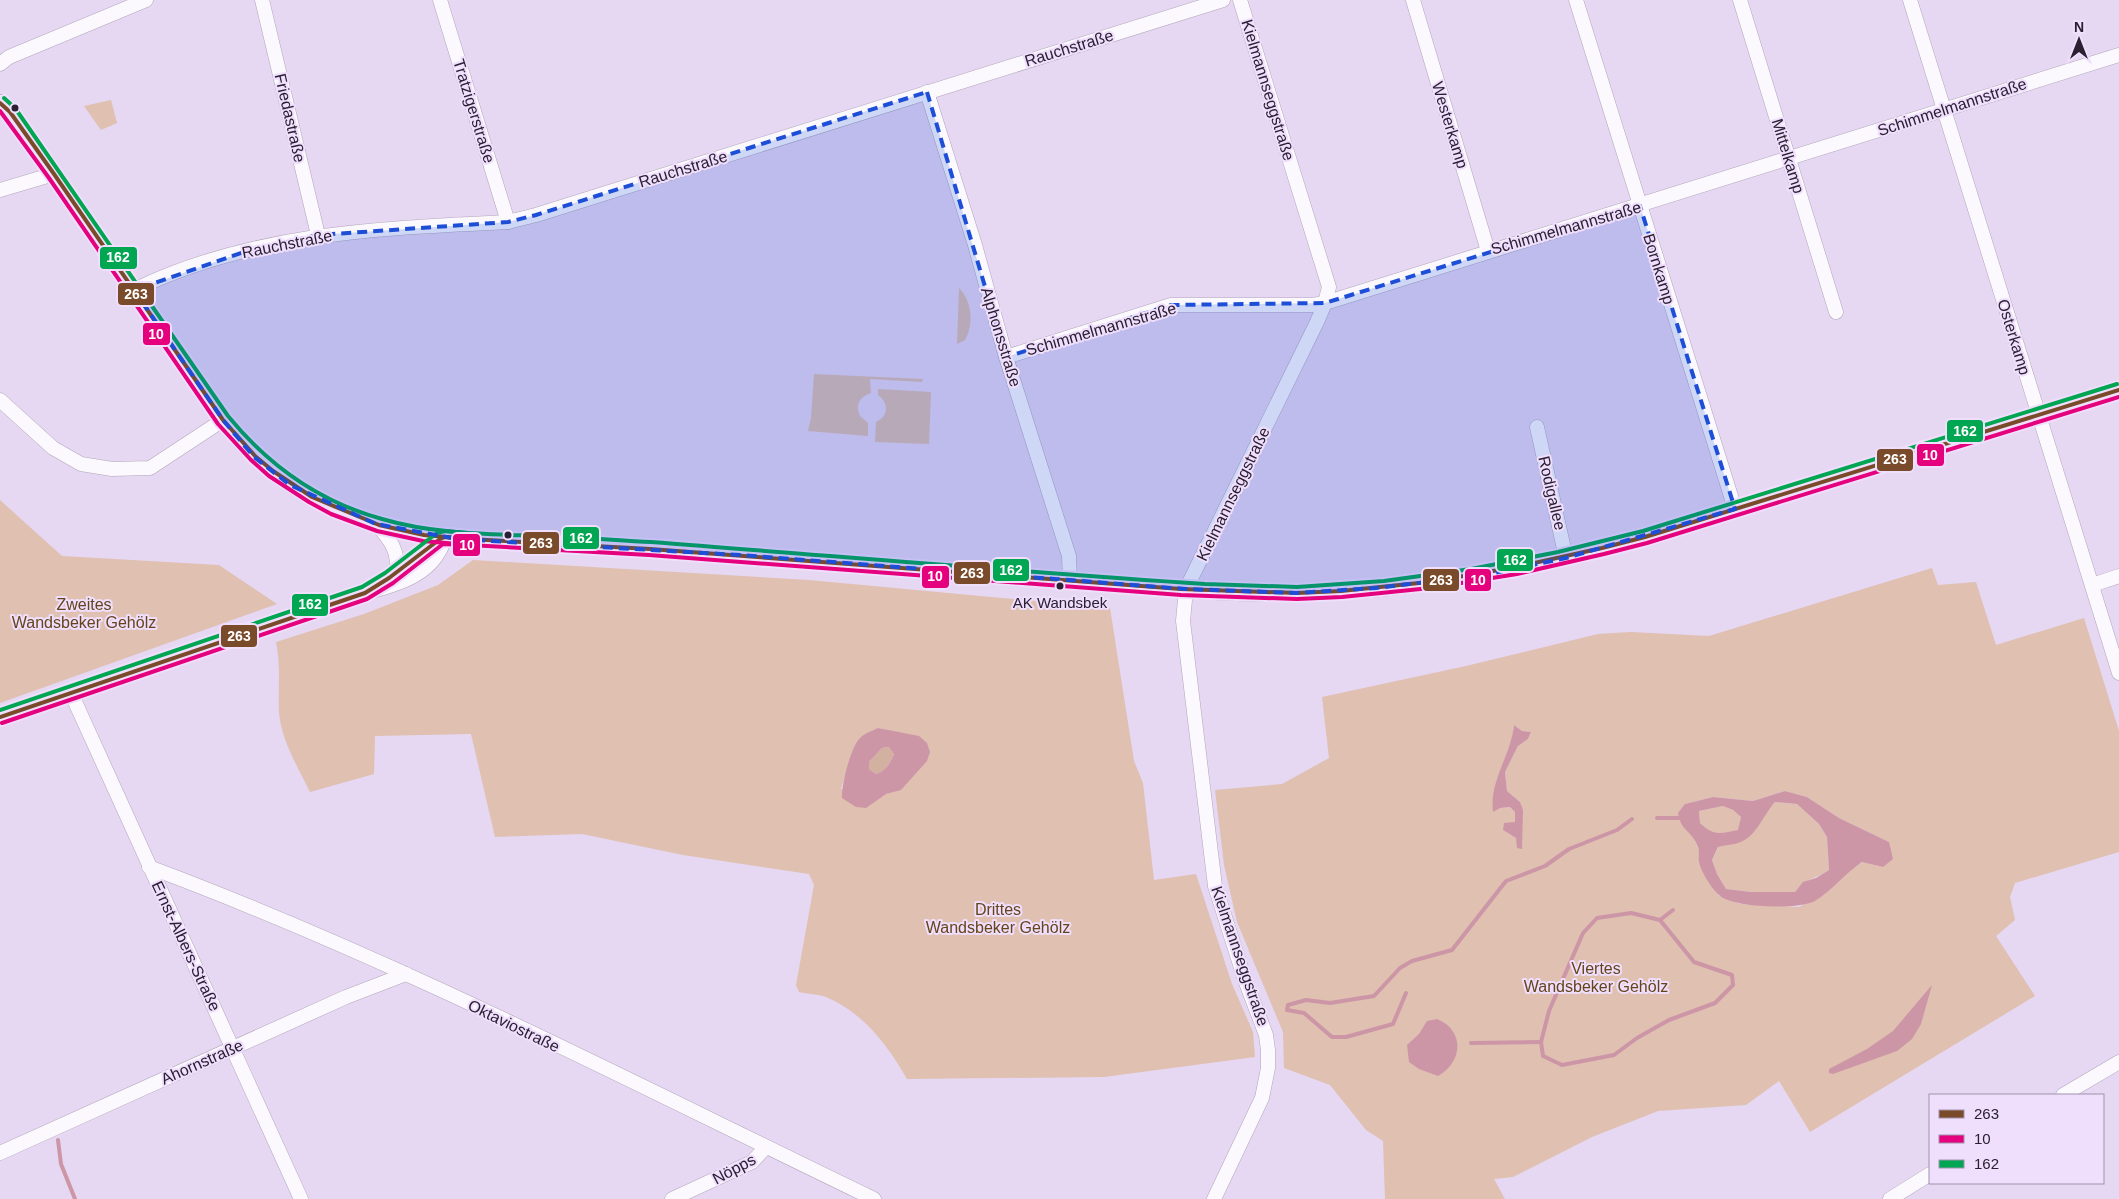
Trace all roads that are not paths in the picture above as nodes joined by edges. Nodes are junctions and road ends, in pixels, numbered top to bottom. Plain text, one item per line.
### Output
1 (146, 0) edge
2 (262, 0) edge
3 (440, 0) edge
4 (1223, 0) edge
5 (1240, 0) edge
6 (1413, 0) edge
7 (1576, 0) edge
8 (1740, 0) edge
9 (1910, 0) edge
10 (2119, 55) edge
11 (0, 64) edge
12 (928, 92) junction
13 (0, 103) edge
14 (1943, 109) junction
15 (1790, 160) junction
16 (54, 174) junction
17 (0, 190) edge
18 (1640, 206) junction
19 (508, 222) junction
20 (318, 235) junction
21 (1488, 251) junction
22 (134, 290) junction
23 (1326, 303) junction
24 (1836, 312) dead end
25 (1006, 357) junction
26 (2119, 390) edge
27 (0, 400) edge
28 (2039, 414) junction
29 (223, 420) junction
30 (1537, 428) dead end
31 (1735, 509) junction
32 (376, 524) junction
33 (445, 537) junction
34 (1566, 558) junction
35 (396, 573) junction
36 (2119, 576) edge
37 (1070, 582) junction
38 (2092, 584) junction
39 (1186, 589) junction
40 (364, 593) junction
41 (2119, 673) edge
42 (72, 693) junction
43 (0, 717) edge
44 (149, 867) junction
45 (406, 974) junction
46 (232, 1048) junction
47 (2119, 1062) edge
48 (2065, 1094) edge
49 (766, 1147) junction
50 (0, 1153) edge
51 (1929, 1175) edge
52 (301, 1199) edge
53 (672, 1199) edge
54 (874, 1199) edge
55 (1214, 1199) edge
56 (1890, 1199) edge

1 - 11 street
2 - 20 street, Friedastraße
3 - 19 street, Tratzigerstraße
4 - 12 street, Rauchstraße
5 - 23 street, Kielmannseggstraße
6 - 21 street, Westerkamp
7 - 18 street, Bornkamp
8 - 15 street, Mittelkamp
9 - 14 street, Osterkamp
10 - 14 street, Schimmelmannstraße
12 - 19 street, Rauchstraße
12 - 25 street, Alphonsstraße
13 - 16 main road
14 - 15 street, Schimmelmannstraße
14 - 28 street, Osterkamp
15 - 18 street, Schimmelmannstraße
15 - 24 street, Mittelkamp
16 - 17 street
16 - 22 main road
18 - 21 street, Schimmelmannstraße
18 - 31 street, Bornkamp
19 - 20 street, Rauchstraße
20 - 22 street, Rauchstraße
21 - 23 street, Schimmelmannstraße
22 - 29 main road
23 - 25 street, Schimmelmannstraße
23 - 39 street, Kielmannseggstraße
25 - 37 street, Alphonsstraße
26 - 28 main road
27 - 29 street
28 - 31 main road
28 - 38 street, Osterkamp
29 - 32 main road
30 - 34 street, Rodigallee
31 - 34 main road
32 - 33 main road
32 - 35 street
33 - 35 street
33 - 37 main road
33 - 40 street
34 - 39 main road
35 - 40 street
36 - 38 street
37 - 39 main road
38 - 41 street, Osterkamp
39 - 55 street, Kielmannseggstraße
40 - 42 street
42 - 43 street
42 - 44 street, Ernst-Albers-Straße
44 - 45 street, Oktaviostraße
44 - 46 street, Ernst-Albers-Straße
45 - 46 street, Ahornstraße
45 - 49 street, Oktaviostraße
46 - 50 street, Ahornstraße
46 - 52 street, Ernst-Albers-Straße
47 - 48 street
49 - 53 street, Nöpps
49 - 54 street, Oktaviostraße
51 - 56 street

